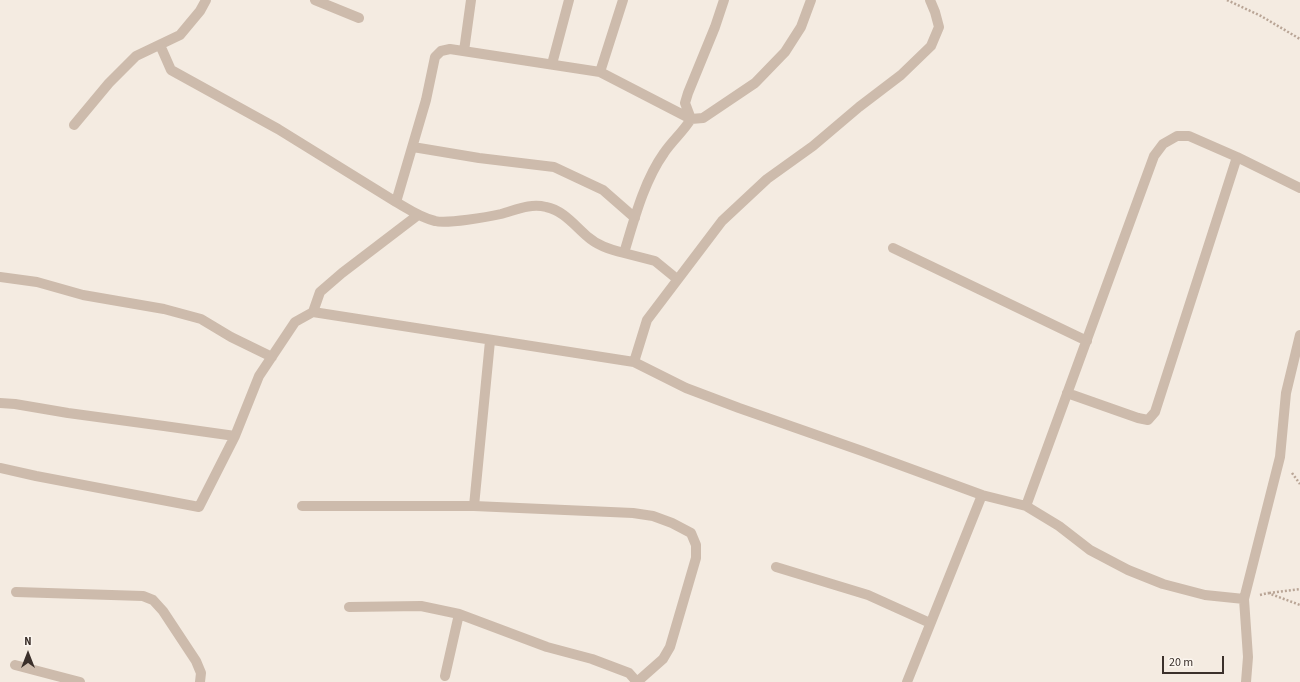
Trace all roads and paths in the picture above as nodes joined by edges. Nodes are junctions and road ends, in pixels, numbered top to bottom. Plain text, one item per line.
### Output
1 (206, 0) edge
2 (315, 0) edge
3 (471, 0) edge
4 (569, 0) edge
5 (623, 0) edge
6 (724, 0) edge
7 (811, 0) edge
8 (930, 0) edge
9 (1227, 0) edge
10 (359, 18) dead end
11 (1300, 40) edge
12 (160, 45) junction
13 (464, 51) junction
14 (552, 64) junction
15 (600, 72) junction
16 (691, 119) junction
17 (74, 125) dead end
18 (413, 147) junction
19 (1238, 157) junction
20 (1300, 188) edge
21 (396, 202) junction
22 (418, 215) junction
23 (635, 218) junction
24 (893, 248) dead end
25 (624, 253) junction
26 (0, 277) edge
27 (678, 279) junction
28 (313, 312) junction
29 (1300, 335) edge
30 (490, 341) junction
31 (1087, 341) junction
32 (272, 357) junction
33 (634, 362) junction
34 (1067, 393) junction
35 (0, 403) edge
36 (235, 436) junction
37 (0, 468) edge
38 (982, 495) junction
39 (302, 506) dead end
40 (474, 506) junction
41 (1026, 506) junction
42 (776, 567) dead end
43 (1300, 589) edge
44 (16, 592) dead end
45 (1268, 593) junction
46 (1244, 599) junction
47 (1300, 605) edge
48 (349, 607) dead end
49 (459, 614) junction
50 (930, 623) junction
51 (15, 665) dead end
52 (445, 676) dead end
53 (80, 682) edge
54 (200, 682) edge
55 (637, 682) edge
56 (907, 682) edge
57 (1246, 682) edge

1 - 12 street
2 - 10 street
3 - 13 street
4 - 14 street
5 - 15 street
6 - 16 street
7 - 16 street
8 - 27 street
9 - 11 path
12 - 17 street
12 - 21 street
13 - 14 street
13 - 18 street
14 - 15 street
15 - 16 street
16 - 23 street
18 - 21 street
18 - 23 street
19 - 20 street
19 - 31 street
19 - 34 street
21 - 22 street
22 - 25 street
22 - 28 street
23 - 25 street
24 - 31 street
25 - 27 street
26 - 32 street
27 - 33 street
28 - 30 street
28 - 32 street
29 - 46 street
30 - 33 street
30 - 40 street
31 - 34 street
32 - 36 street
33 - 38 street
34 - 41 street
35 - 36 street
36 - 37 street
38 - 41 street
38 - 50 street
39 - 40 street
40 - 55 street
41 - 46 street
42 - 50 street
43 - 45 path
44 - 54 street
45 - 46 path
45 - 47 path
46 - 57 street
48 - 49 street
49 - 52 street
49 - 55 street
50 - 56 street
51 - 53 street

